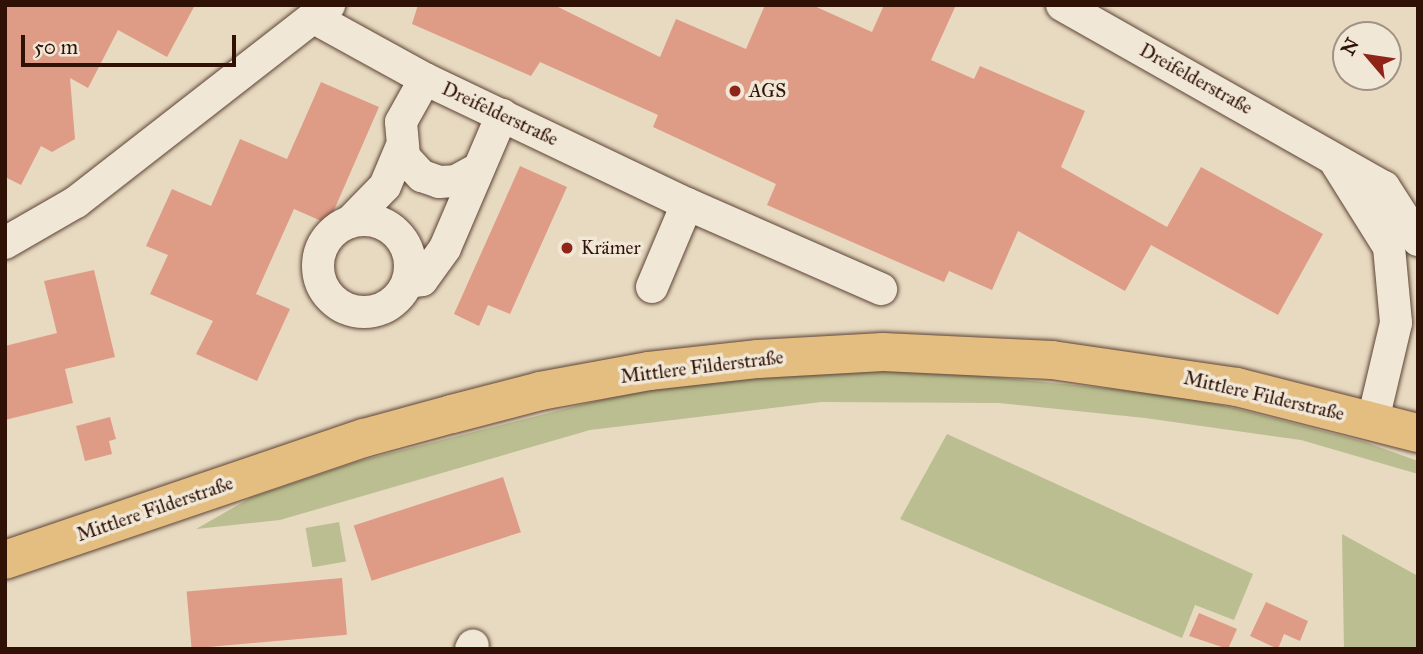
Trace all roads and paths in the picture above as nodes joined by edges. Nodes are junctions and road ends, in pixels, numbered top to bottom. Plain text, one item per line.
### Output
1 (1062, 5) edge
2 (323, 12) edge
3 (425, 79) junction
4 (502, 115) junction
5 (401, 148) junction
6 (1330, 154) junction
7 (479, 168) junction
8 (687, 204) junction
9 (350, 222) junction
10 (1418, 240) edge
11 (5, 243) edge
12 (408, 282) junction
13 (652, 287) dead end
14 (881, 289) dead end
15 (1373, 420) junction
16 (1418, 433) edge
17 (5, 560) edge

1 - 6 street, Dreifelderstraße
2 - 3 street, Dreifelderstraße
2 - 11 street, Dreifelderstraße
3 - 4 street, Dreifelderstraße
3 - 5 street
4 - 7 street
4 - 8 street, Dreifelderstraße
5 - 7 street
5 - 9 street
6 - 10 street, Dreifelderstraße
6 - 15 street, Dreifelderstraße
7 - 12 street
8 - 13 street
8 - 14 street, Dreifelderstraße
9 - 12 street
9 - 12 street
15 - 16 main road, Mittlere Filderstraße
15 - 17 main road, Mittlere Filderstraße

